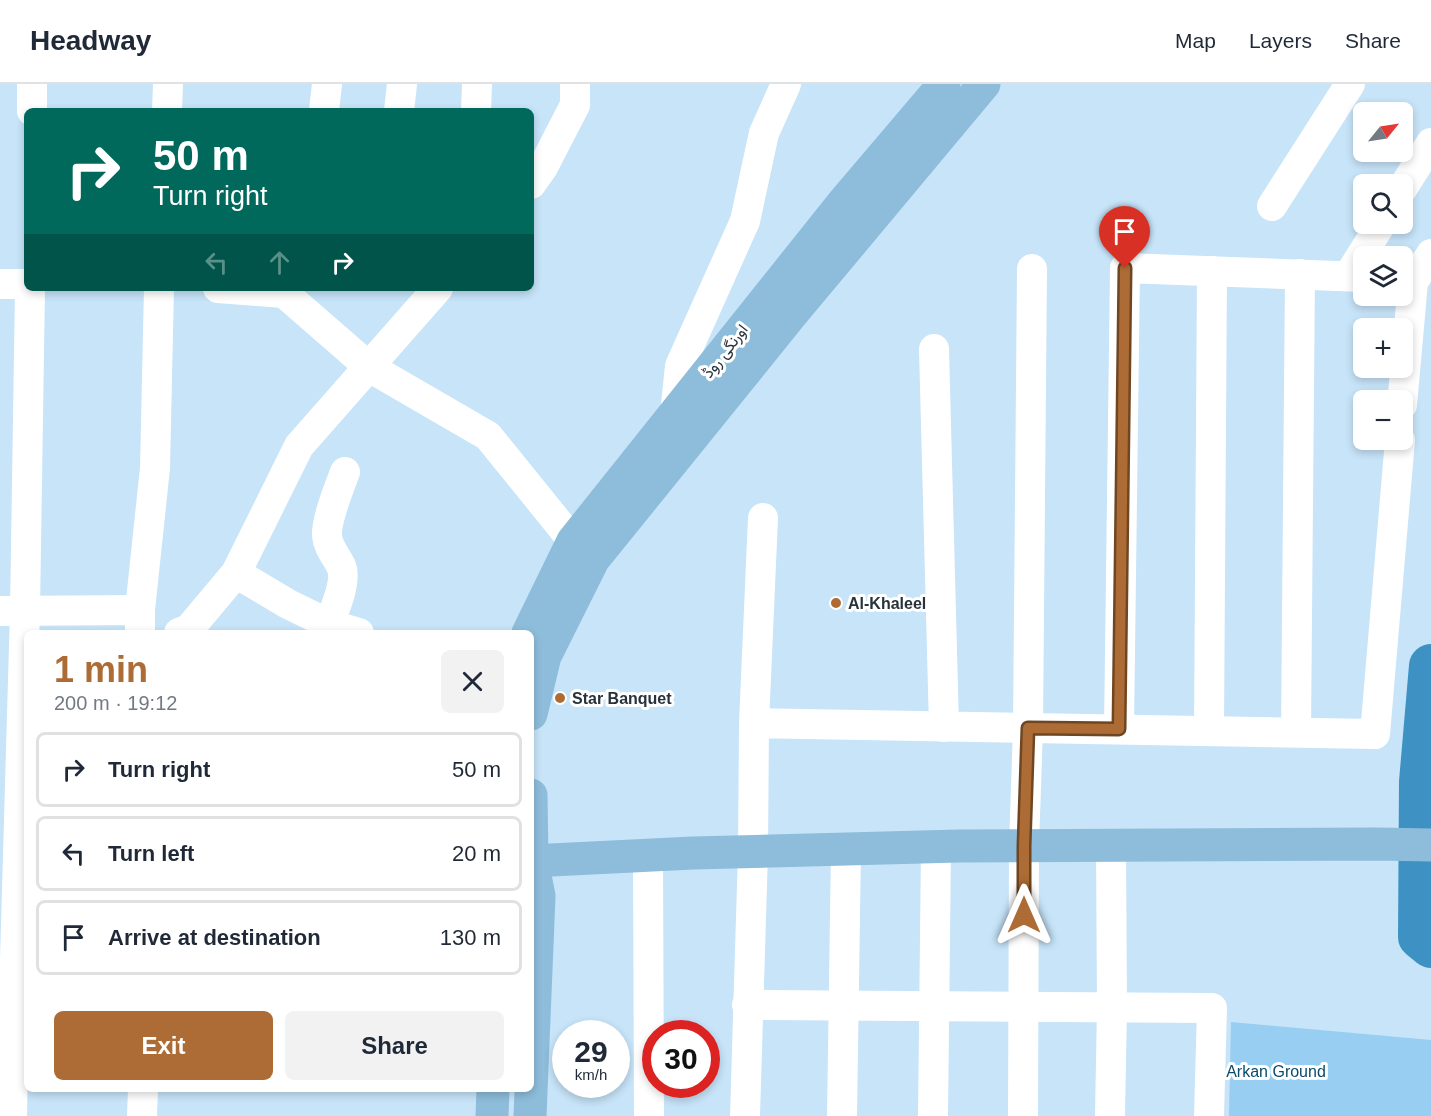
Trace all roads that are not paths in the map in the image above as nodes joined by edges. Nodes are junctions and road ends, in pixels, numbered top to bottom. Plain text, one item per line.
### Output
1 (32, 84) edge
2 (168, 84) edge
3 (327, 84) edge
4 (402, 84) edge
5 (477, 84) edge
6 (575, 84) edge
7 (786, 84) edge
8 (944, 84) edge
9 (984, 84) edge
10 (1350, 84) edge
11 (32, 108) edge
12 (167, 108) edge
13 (324, 108) edge
14 (399, 108) edge
15 (476, 108) edge
16 (1431, 143) edge
17 (1411, 174) edge
18 (534, 180) edge
19 (1272, 206) dead end
20 (1431, 254) edge
21 (1032, 269) dead end
22 (1212, 271) junction
23 (1300, 274) junction
24 (1413, 275) edge
25 (1353, 276) edge
26 (0, 284) edge
27 (24, 286) edge
28 (28, 291) edge
29 (159, 291) edge
30 (258, 291) edge
31 (435, 291) edge
32 (298, 296) edge
33 (1407, 306) edge
34 (934, 349) dead end
35 (369, 367) junction
36 (1403, 390) edge
37 (675, 414) junction
38 (1399, 450) edge
39 (345, 472) dead end
40 (763, 518) dead end
41 (573, 541) junction
42 (236, 573) junction
43 (12, 611) edge
44 (140, 622) edge
45 (327, 628) edge
46 (186, 630) edge
47 (529, 630) edge
48 (534, 702) edge
49 (754, 723) junction
50 (944, 727) junction
51 (1028, 728) junction
52 (1119, 729) junction
53 (1209, 731) junction
54 (1296, 732) junction
55 (1431, 845) edge
56 (1024, 846) junction
57 (1111, 846) junction
58 (936, 847) junction
59 (846, 849) junction
60 (753, 852) junction
61 (648, 856) junction
62 (534, 861) edge
63 (534, 871) edge
64 (14, 959) edge
65 (747, 1005) junction
66 (844, 1006) junction
67 (934, 1006) junction
68 (1025, 1007) junction
69 (1112, 1007) junction
70 (534, 1018) edge
71 (144, 1092) edge
72 (493, 1092) edge
73 (531, 1092) edge
74 (12, 1116) edge
75 (142, 1116) edge
76 (492, 1116) edge
77 (530, 1116) edge
78 (649, 1116) edge
79 (745, 1116) edge
80 (842, 1116) edge
81 (933, 1116) edge
82 (1023, 1116) edge
83 (1110, 1116) edge
84 (1209, 1116) edge

1 - 11 street
2 - 12 street
3 - 13 street
4 - 14 street
5 - 15 street
6 - 18 street
7 - 37 street
8 - 37 main road, اورنگی روڈ
9 - 48 main road
10 - 19 street
16 - 17 street
20 - 24 street
21 - 51 street
22 - 23 street
22 - 52 street
22 - 53 street
23 - 25 street
23 - 54 street
26 - 27 street
28 - 43 street
29 - 44 street
30 - 32 street
31 - 35 street
32 - 35 street
33 - 36 street
34 - 50 street
35 - 41 street
35 - 42 street
37 - 41 main road, اورنگی روڈ
38 - 54 street
39 - 45 street
40 - 49 street
41 - 47 main road, اورنگی روڈ
42 - 45 street
42 - 46 street
43 - 44 street
43 - 64 street
49 - 50 street
49 - 60 street
50 - 51 street
51 - 52 street
51 - 56 street
52 - 53 street
53 - 54 street
55 - 57 main road
56 - 57 main road
56 - 58 main road
56 - 68 street
57 - 69 street
58 - 59 main road
58 - 67 street
59 - 60 main road
59 - 66 street
60 - 61 main road
60 - 65 street
61 - 62 main road
61 - 78 street
63 - 70 main road
64 - 74 street
65 - 66 street
65 - 79 street
66 - 67 street
66 - 80 street
67 - 68 street
67 - 81 street
68 - 69 street
68 - 82 street
69 - 83 street
69 - 84 street
71 - 75 street
72 - 76 main road
73 - 77 main road

